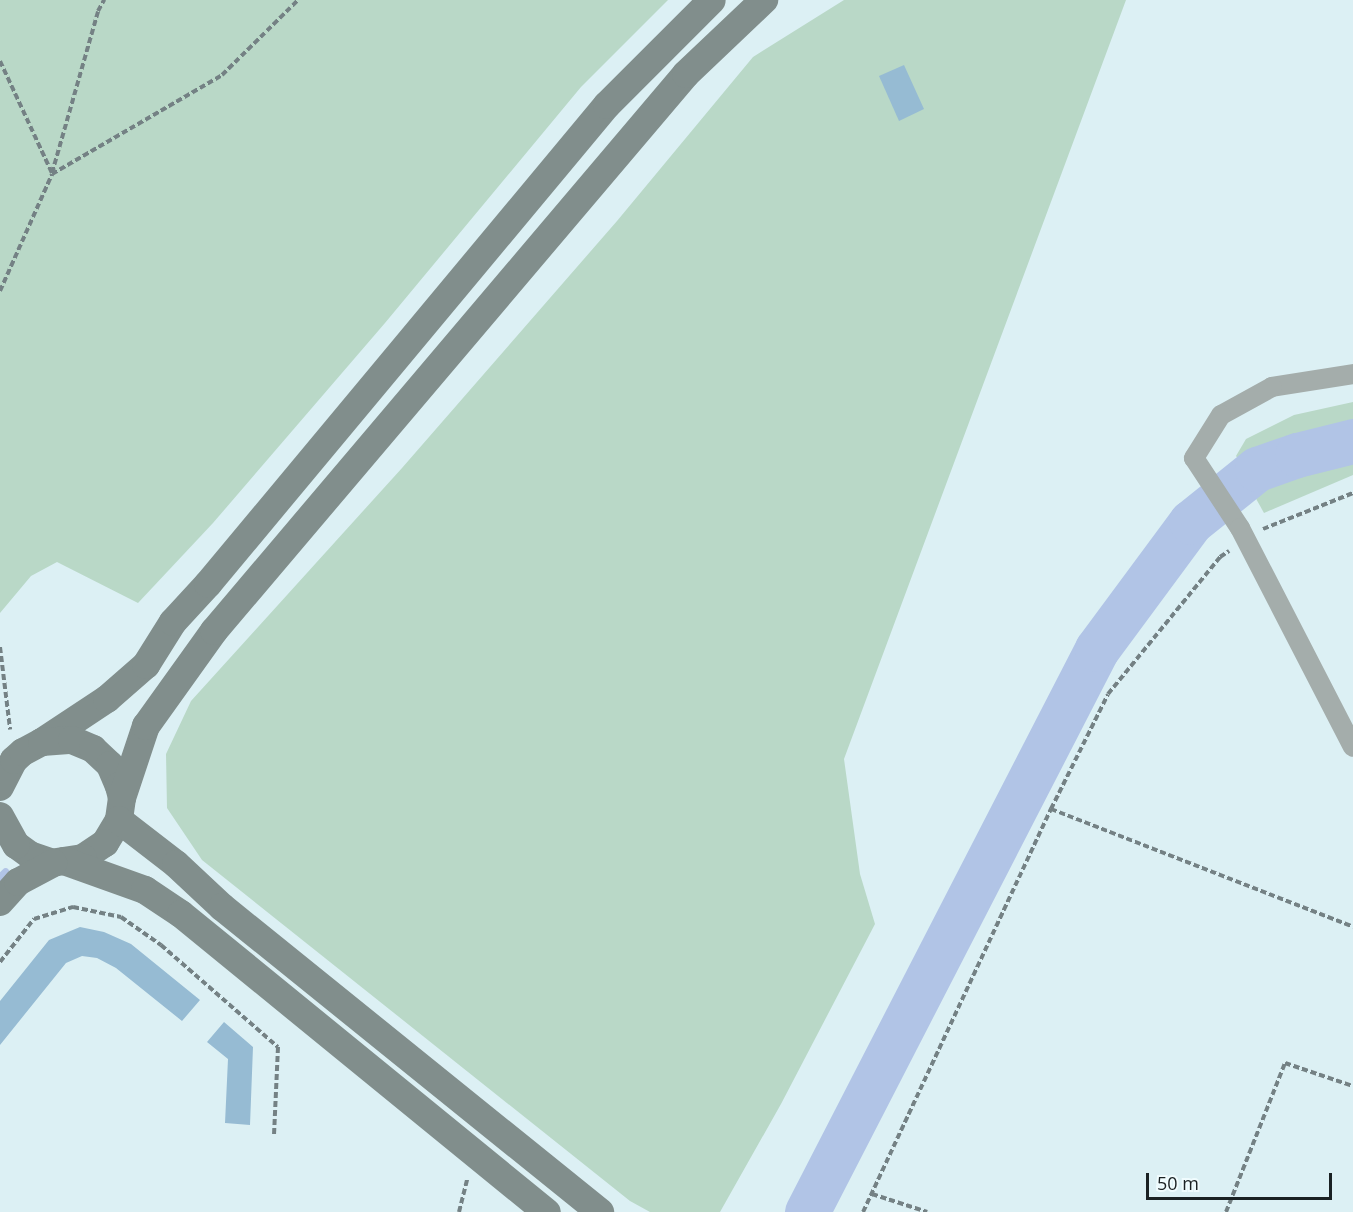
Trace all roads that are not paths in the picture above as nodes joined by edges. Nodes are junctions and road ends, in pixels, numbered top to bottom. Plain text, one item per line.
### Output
1 (712, 0) edge
2 (764, 0) edge
3 (1353, 374) edge
4 (42, 742) junction
5 (1353, 747) edge
6 (0, 787) edge
7 (120, 809) junction
8 (0, 821) edge
9 (59, 862) junction
10 (0, 902) edge
11 (547, 1212) edge
12 (600, 1212) edge

1 - 4 main road
2 - 7 main road
3 - 5 street
4 - 6 main road
4 - 7 main road
7 - 9 main road
7 - 12 main road
8 - 9 main road
9 - 10 main road
9 - 11 main road

